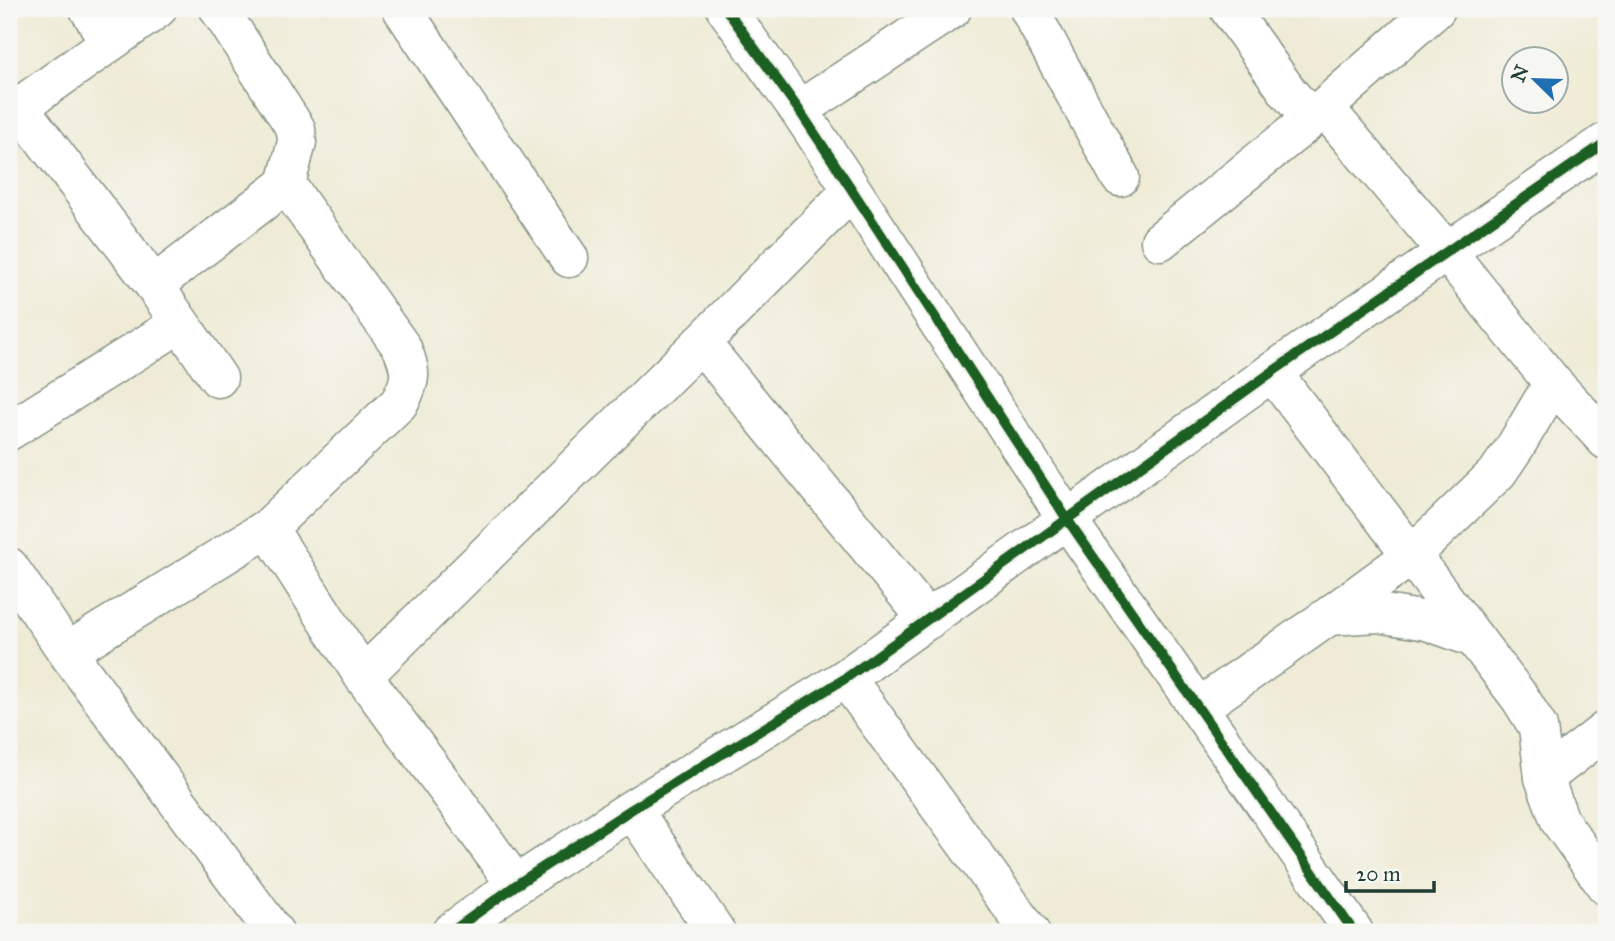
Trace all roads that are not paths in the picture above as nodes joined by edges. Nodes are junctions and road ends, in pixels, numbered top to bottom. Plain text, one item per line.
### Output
1 (89, 9) edge
2 (157, 9) edge
3 (219, 9) edge
4 (402, 9) edge
5 (726, 9) edge
6 (952, 9) edge
7 (1029, 9) edge
8 (1229, 9) edge
9 (1436, 9) edge
10 (109, 42) junction
11 (14, 110) edge
12 (799, 110) junction
13 (1318, 113) junction
14 (1606, 142) edge
15 (1121, 177) dead end
16 (286, 184) junction
17 (852, 190) junction
18 (1160, 240) dead end
19 (1447, 252) junction
20 (569, 258) dead end
21 (153, 285) junction
22 (179, 324) junction
23 (701, 342) junction
24 (1272, 372) junction
25 (218, 378) dead end
26 (1553, 383) junction
27 (9, 432) edge
28 (1606, 440) edge
29 (1066, 519) junction
30 (268, 528) junction
31 (1412, 555) junction
32 (14, 585) edge
33 (1329, 616) junction
34 (928, 620) junction
35 (1474, 638) junction
36 (67, 652) junction
37 (363, 676) junction
38 (846, 678) junction
39 (1198, 708) junction
40 (1606, 730) edge
41 (1544, 778) junction
42 (632, 809) junction
43 (516, 885) junction
44 (1606, 886) edge
45 (274, 932) edge
46 (451, 932) edge
47 (716, 932) edge
48 (1030, 932) edge
49 (1354, 932) edge

1 - 10 street
2 - 10 street
3 - 16 street
4 - 20 street
5 - 12 street
6 - 12 street
7 - 15 street
8 - 13 street
9 - 13 street
10 - 11 street
11 - 21 street
12 - 17 street
13 - 18 street
13 - 19 street
14 - 19 street
16 - 21 street
16 - 30 street
17 - 23 street
17 - 29 street
19 - 24 street
19 - 26 street
21 - 22 street
22 - 25 street
22 - 27 street
23 - 34 street
23 - 37 street
24 - 29 street
24 - 31 street
26 - 28 street
26 - 31 street
29 - 34 street
29 - 39 street
30 - 36 street
30 - 37 street
31 - 33 street
31 - 35 street
32 - 36 street
33 - 35 street
33 - 39 street
34 - 38 street
35 - 41 street
36 - 45 street
37 - 43 street
38 - 42 street
38 - 48 street
39 - 49 street
40 - 41 street
41 - 44 street
42 - 43 street
42 - 47 street
43 - 46 street

